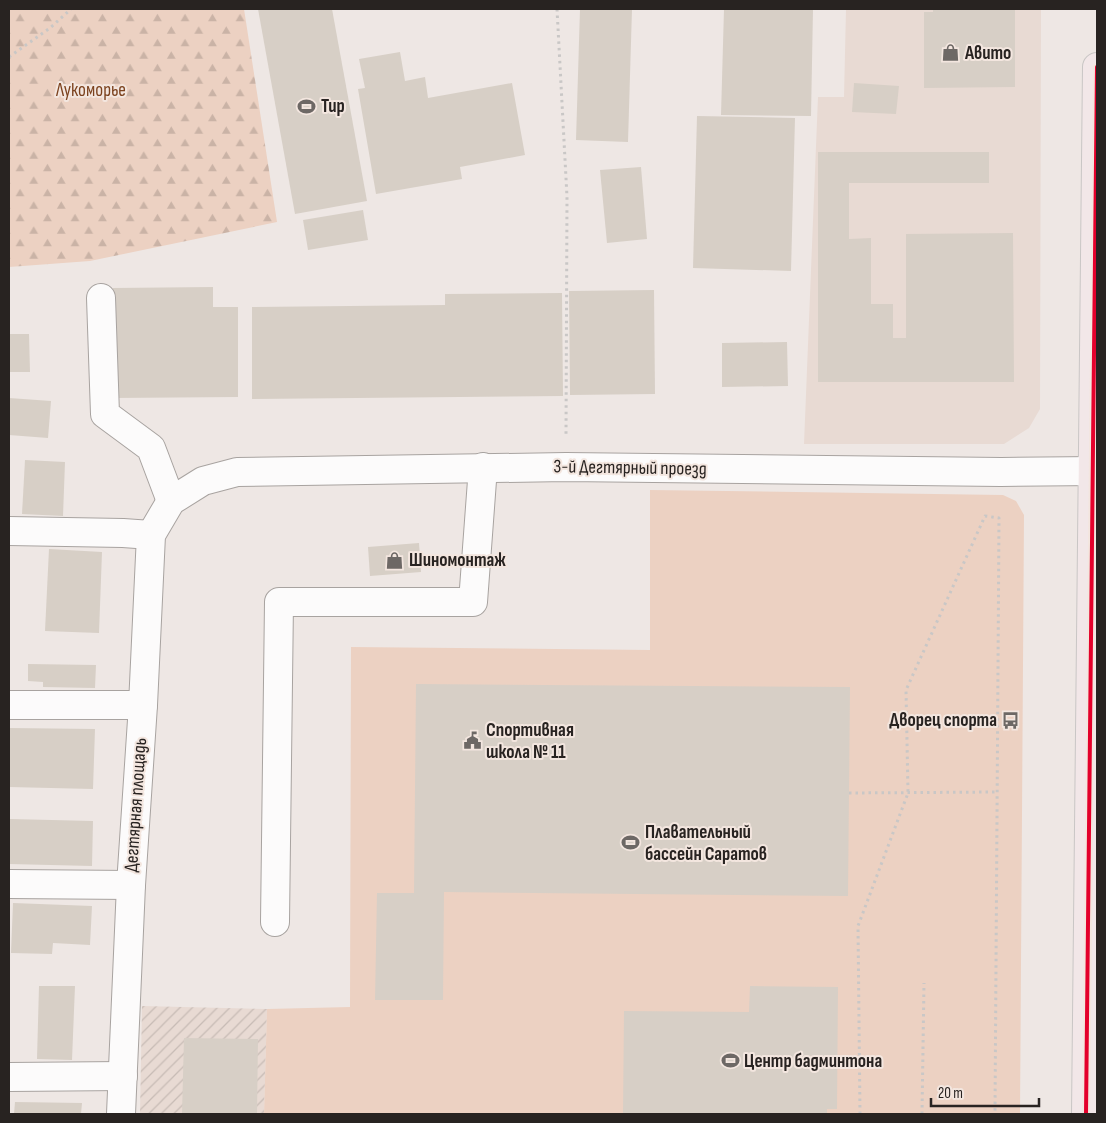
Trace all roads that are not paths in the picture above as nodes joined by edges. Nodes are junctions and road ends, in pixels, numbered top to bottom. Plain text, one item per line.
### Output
1 (1097, 67) edge
2 (101, 298) dead end
3 (483, 467) junction
4 (1095, 471) edge
5 (171, 501) junction
6 (9, 531) edge
7 (151, 535) junction
8 (9, 705) edge
9 (143, 705) junction
10 (9, 884) edge
11 (131, 886) junction
12 (275, 922) dead end
13 (9, 1076) edge
14 (123, 1076) junction
15 (121, 1114) edge
16 (1086, 1114) edge

1 - 4 main road
2 - 5 street
3 - 4 street, 3-й Дегтярный проезд
3 - 5 street, 3-й Дегтярный проезд
3 - 12 street
4 - 16 main road
5 - 7 street, Дегтярная площадь
6 - 7 street
7 - 9 street, Дегтярная площадь
8 - 9 street
9 - 11 street, Дегтярная площадь
10 - 11 street
11 - 14 street, Дегтярная площадь
13 - 14 street
14 - 15 street, Дегтярная площадь

